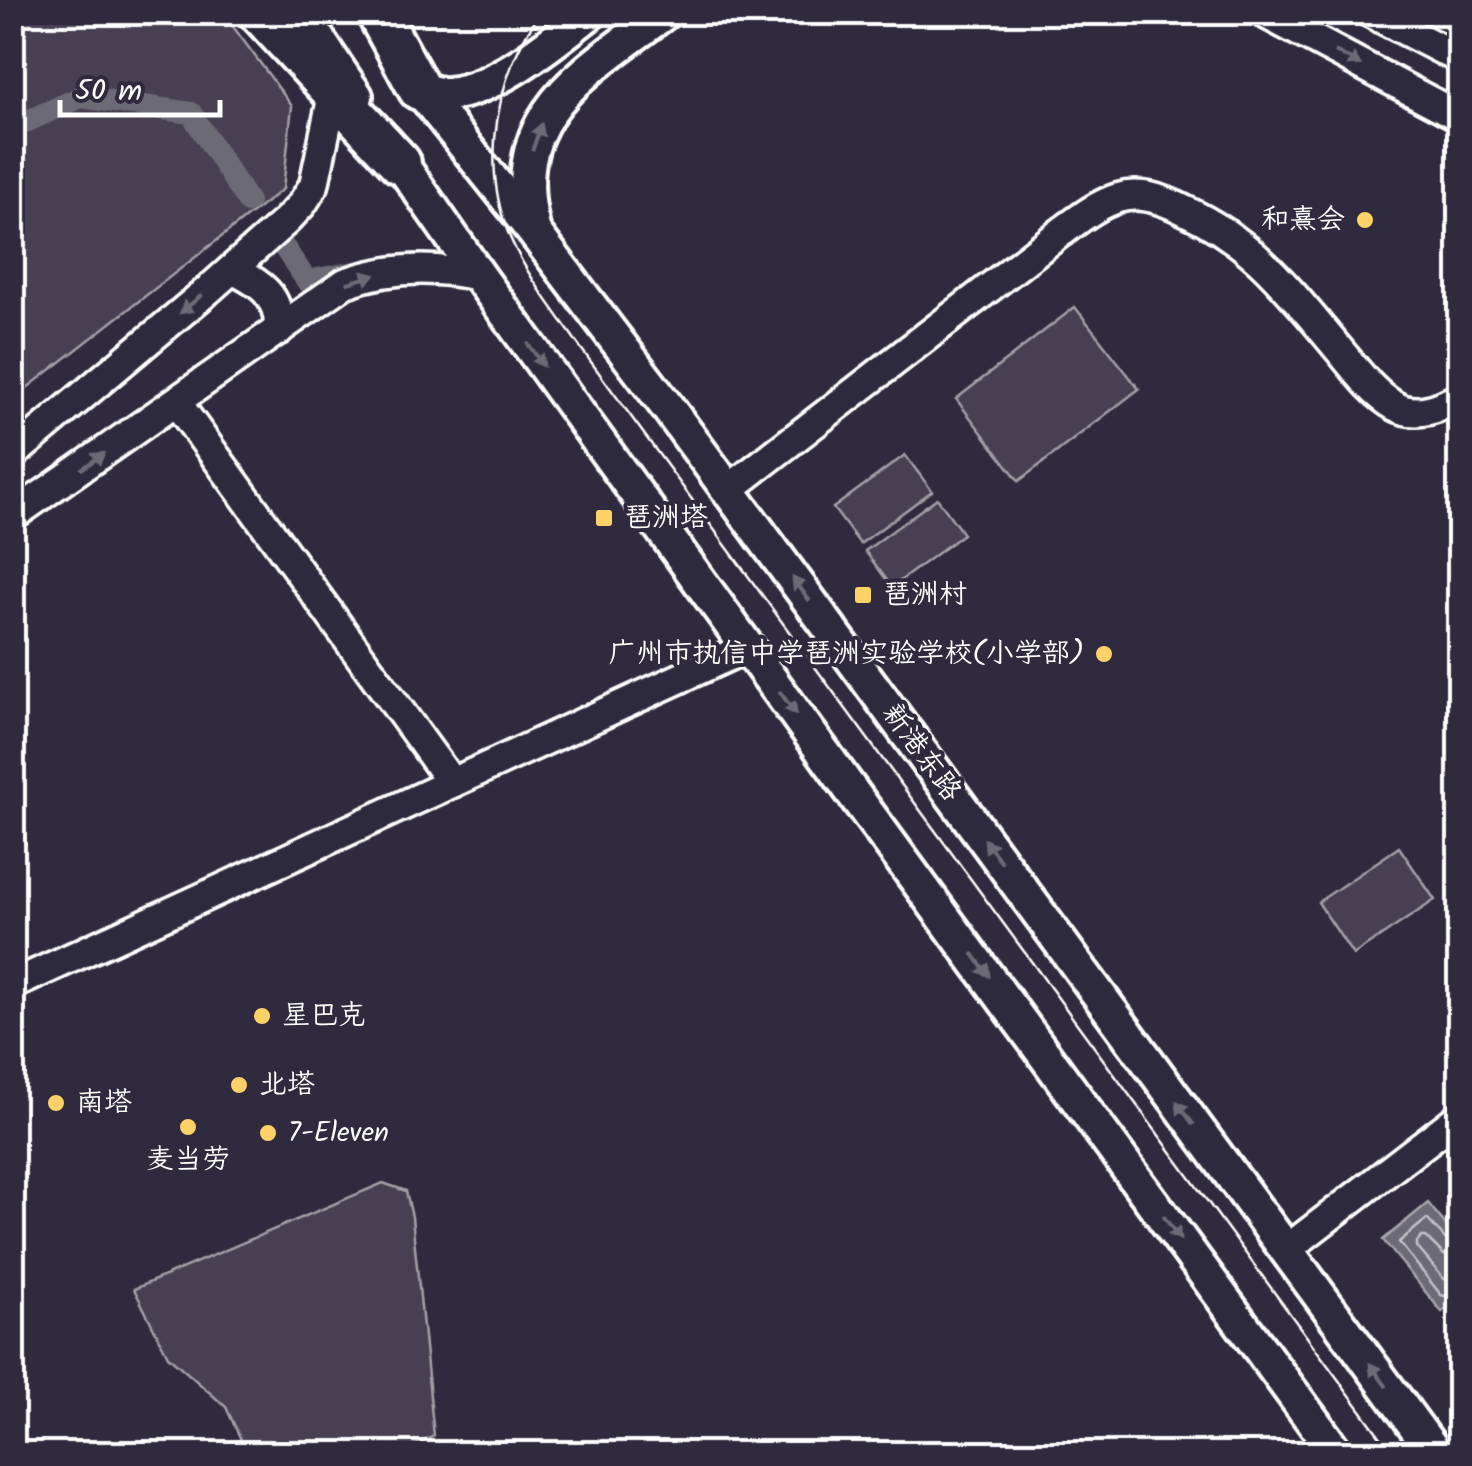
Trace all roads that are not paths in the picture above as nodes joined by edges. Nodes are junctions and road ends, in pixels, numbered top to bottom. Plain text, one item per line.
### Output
1 (259, 12) edge
2 (272, 12) edge
3 (300, 12) edge
4 (359, 12) edge
5 (377, 12) edge
6 (590, 12) edge
7 (665, 12) edge
8 (1262, 12) edge
9 (1369, 12) edge
10 (1460, 59) edge
11 (335, 83) junction
12 (419, 89) junction
13 (1460, 116) edge
14 (400, 164) joint
15 (534, 232) junction
16 (232, 269) junction
17 (479, 276) junction
18 (279, 330) junction
19 (1460, 397) edge
20 (177, 403) junction
21 (12, 455) edge
22 (728, 490) junction
23 (12, 516) edge
24 (748, 647) junction
25 (452, 783) junction
26 (12, 985) edge
27 (1460, 1116) edge
28 (1286, 1250) junction
29 (1337, 1454) edge
30 (1436, 1454) edge

1 - 11 highway
2 - 11 highway
3 - 11 main road
4 - 12 main road, 新港东路
5 - 12 highway
6 - 12 main road
15 -> 7 main road
8 -> 13 street
9 - 10 street
11 - 14 highway
11 - 16 street
12 - 15 main road, 新港东路
14 - 17 main road
15 - 22 main road, 新港东路
16 - 18 street
16 -> 21 street
18 -> 17 street
17 -> 24 main road
18 - 20 street
19 - 22 street
23 -> 20 street
20 - 25 street
28 -> 22 main road, 新港东路
24 - 25 street
24 -> 29 main road
25 - 26 street
27 - 28 street
30 -> 28 main road, 新港东路

